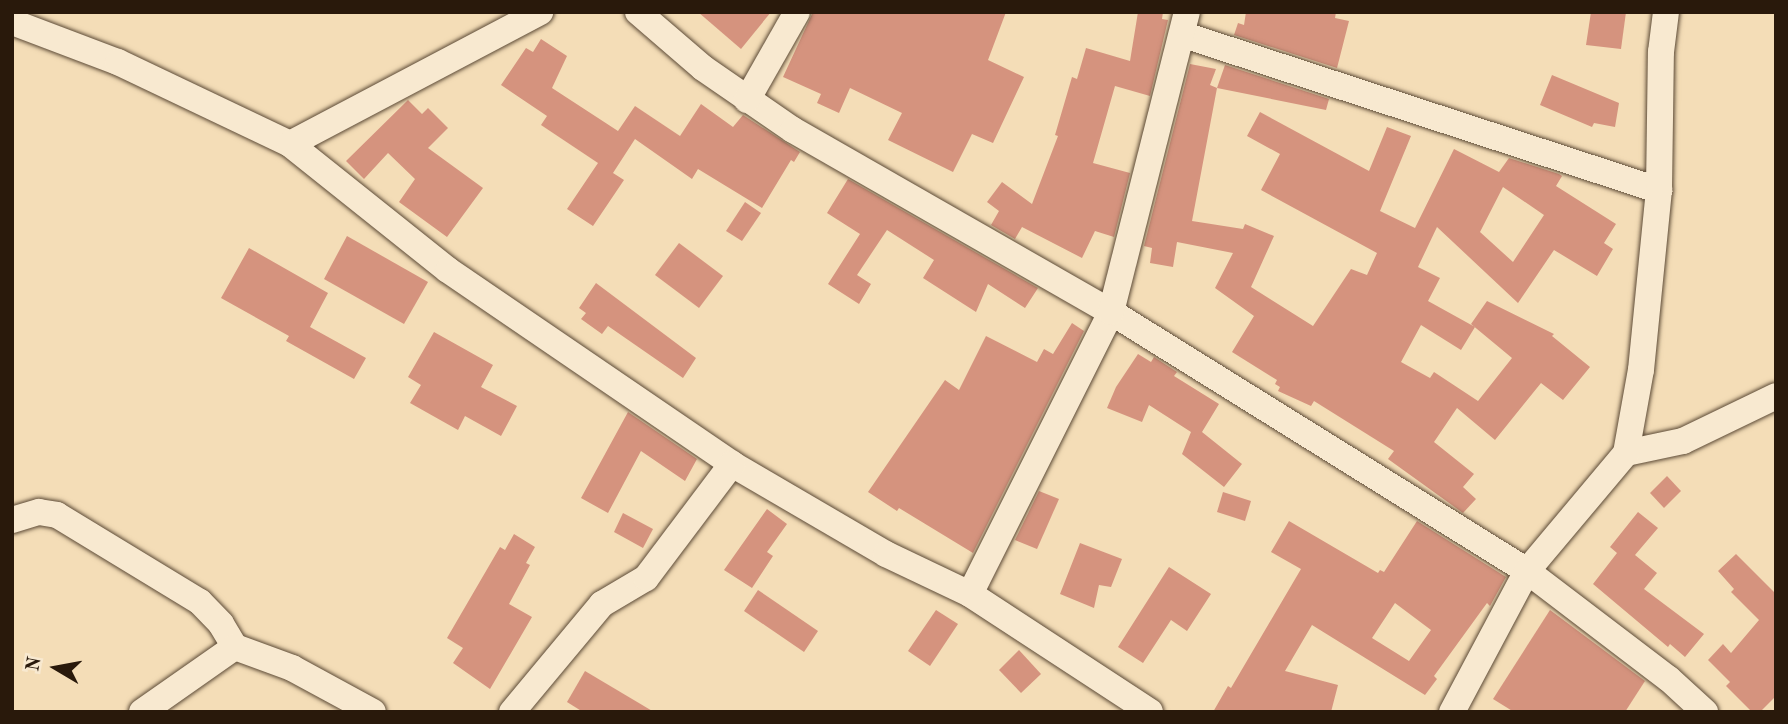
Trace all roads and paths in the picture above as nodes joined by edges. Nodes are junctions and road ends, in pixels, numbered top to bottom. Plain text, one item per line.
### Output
1 (541, 12) edge
2 (638, 12) edge
3 (797, 12) edge
4 (1666, 12) edge
5 (12, 22) edge
6 (1185, 23) edge
7 (747, 100) junction
8 (290, 144) junction
9 (1659, 190) junction
10 (1111, 312) junction
11 (1776, 396) edge
12 (1626, 453) junction
13 (732, 464) junction
14 (12, 520) edge
15 (1527, 571) junction
16 (970, 594) junction
17 (235, 647) junction
18 (1142, 710) edge
19 (142, 712) edge
20 (373, 712) edge
21 (512, 712) edge
22 (1452, 712) edge
23 (1705, 712) edge

1 - 8 street
2 - 7 street
3 - 7 street
4 - 9 street
5 - 8 street
6 - 9 street
6 - 10 street
7 - 10 street
8 - 13 street
9 - 12 street
10 - 15 street
10 - 16 street
11 - 12 street
12 - 15 street
13 - 16 street
13 - 21 street
14 - 17 street
15 - 22 street
15 - 23 street
16 - 18 street
17 - 19 street
17 - 20 street

